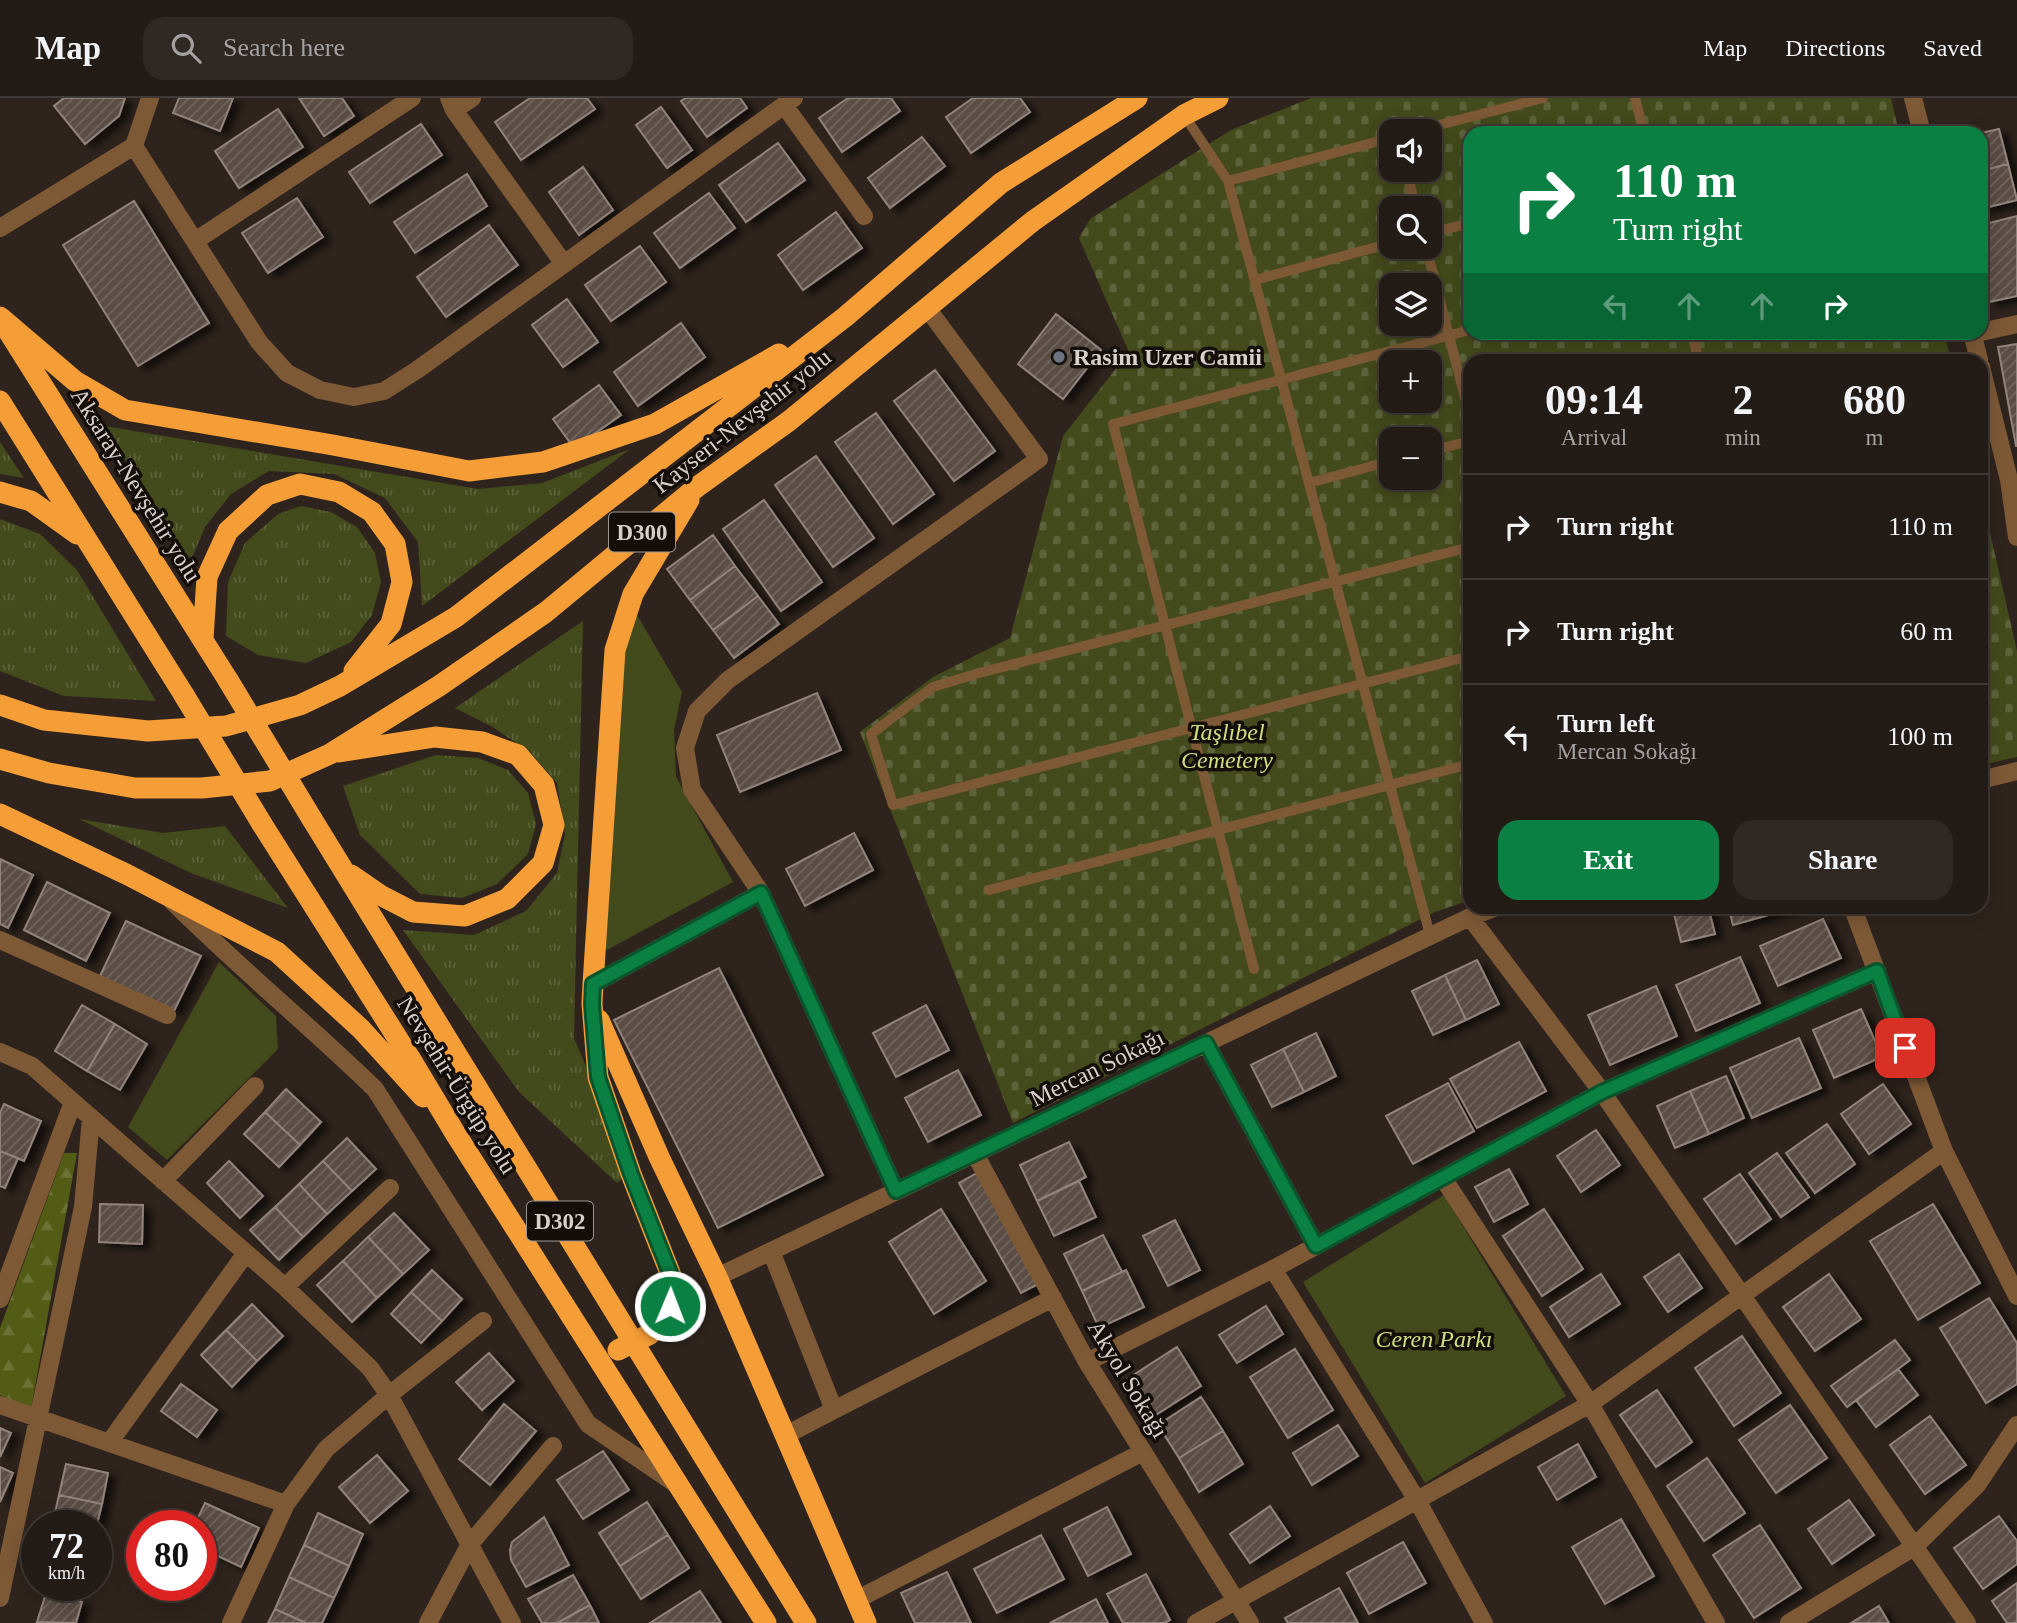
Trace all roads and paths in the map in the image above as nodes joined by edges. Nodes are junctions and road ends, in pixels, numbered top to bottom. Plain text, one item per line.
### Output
1 (150, 98) edge
2 (412, 98) edge
3 (472, 98) edge
4 (761, 98) edge
5 (1136, 98) edge
6 (1218, 98) edge
7 (1543, 98) edge
8 (1635, 98) edge
9 (1913, 98) edge
10 (451, 104) edge
11 (784, 106) edge
12 (1184, 115) junction
13 (1442, 124) edge
14 (1642, 126) edge
15 (1920, 126) edge
16 (1379, 141) edge
17 (134, 146) junction
18 (1228, 181) junction
19 (864, 216) dead end
20 (1463, 225) edge
21 (0, 228) edge
22 (1442, 230) edge
23 (195, 241) junction
24 (1379, 246) edge
25 (1429, 259) edge
26 (564, 264) junction
27 (1255, 279) junction
28 (927, 307) junction
29 (845, 317) junction
30 (0, 318) edge
31 (2017, 324) edge
32 (1988, 330) edge
33 (1463, 332) edge
34 (1449, 336) junction
35 (1281, 380) junction
36 (1463, 390) edge
37 (1988, 395) edge
38 (0, 401) edge
39 (1463, 442) edge
40 (1442, 448) edge
41 (1379, 464) edge
42 (1309, 483) junction
43 (697, 488) junction
44 (0, 492) edge
45 (2017, 537) edge
46 (86, 541) junction
47 (1463, 549) edge
48 (1335, 582) junction
49 (1166, 625) junction
50 (203, 639) junction
51 (1463, 658) edge
52 (1363, 685) junction
53 (340, 686) junction
54 (0, 705) edge
55 (1193, 729) junction
56 (330, 754) junction
57 (0, 759) edge
58 (1463, 766) edge
59 (2017, 771) edge
60 (1988, 778) edge
61 (1390, 785) junction
62 (0, 814) edge
63 (312, 820) joint
64 (1219, 830) junction
65 (344, 870) junction
66 (989, 890) dead end
67 (761, 893) junction
68 (164, 894) junction
69 (1478, 914) edge
70 (1855, 914) edge
71 (1470, 917) junction
72 (1430, 935) junction
73 (0, 940) edge
74 (1254, 969) dead end
75 (1877, 971) junction
76 (593, 994) junction
77 (167, 1015) dead end
78 (1206, 1043) junction
79 (0, 1052) edge
80 (255, 1086) dead end
81 (1602, 1092) junction
82 (73, 1102) junction
83 (91, 1118) junction
84 (455, 1133) junction
85 (1944, 1150) junction
86 (975, 1154) junction
87 (1443, 1178) junction
88 (163, 1181) junction
89 (390, 1188) dead end
90 (896, 1191) junction
91 (1316, 1246) junction
92 (771, 1251) junction
93 (246, 1253) junction
94 (1273, 1269) junction
95 (717, 1277) junction
96 (285, 1287) junction
97 (1742, 1296) junction
98 (2017, 1296) edge
99 (0, 1298) edge
100 (1053, 1298) junction
101 (482, 1321) dead end
102 (590, 1343) junction
103 (1087, 1362) junction
104 (389, 1395) junction
105 (1590, 1404) junction
106 (0, 1405) edge
107 (834, 1410) junction
108 (39, 1419) junction
109 (2017, 1425) edge
110 (786, 1435) junction
111 (109, 1443) junction
112 (553, 1446) dead end
113 (1143, 1452) junction
114 (681, 1488) junction
115 (1417, 1500) junction
116 (286, 1504) junction
117 (470, 1544) junction
118 (1914, 1546) junction
119 (0, 1598) edge
120 (856, 1600) junction
121 (1236, 1601) junction
122 (231, 1623) edge
123 (428, 1623) edge
124 (512, 1623) edge
125 (766, 1623) edge
126 (806, 1623) edge
127 (866, 1623) edge
128 (1196, 1623) edge
129 (1250, 1623) edge
130 (1484, 1623) edge
131 (1716, 1623) edge
132 (1789, 1623) edge
133 (1967, 1623) edge

1 - 17 street
2 - 23 street
3 - 10 street
4 - 11 street
5 - 29 highway, Kayseri-Nevşehir yolu / D300
6 - 12 highway, Kayseri-Nevşehir yolu / D300
7 - 13 lane
8 - 14 lane
9 - 15 street
10 - 26 street
11 - 19 street
11 - 26 street
12 - 18 lane
12 - 28 highway, Kayseri-Nevşehir yolu / D300
16 - 18 lane
17 - 21 street
17 - 23 street
18 - 27 lane
20 - 22 lane
23 - 26 street
24 - 27 lane
25 - 34 lane
27 - 35 lane
28 - 43 highway, Kayseri-Nevşehir yolu / D300
28 - 67 street
29 - 30 highway
29 - 53 highway, Kayseri-Nevşehir yolu / D300
30 - 50 highway, Aksaray-Nevşehir yolu
31 - 32 street
33 - 34 lane
34 - 35 lane
34 - 36 lane
35 - 42 lane
35 - 49 lane
37 - 45 street
38 - 46 highway
39 - 40 lane
41 - 42 lane
42 - 48 lane
43 - 56 highway, Kayseri-Nevşehir yolu / D300
43 - 76 highway
44 - 46 highway
46 - 84 highway, Nevşehir-Ürgüp yolu / D302, bridge
47 - 48 lane
48 - 49 lane
48 - 52 lane
49 - 55 lane
49 - 55 lane
50 - 53 highway
50 - 63 highway, Aksaray-Nevşehir yolu, bridge
51 - 52 lane
52 - 55 lane
52 - 61 lane
53 - 54 highway, Kayseri-Nevşehir yolu / D300
55 - 64 lane
56 - 57 highway, Kayseri-Nevşehir yolu / D300
56 - 65 highway
58 - 61 lane
59 - 60 street
61 - 64 lane
61 - 72 lane
62 - 68 highway
63 - 65 highway, Nevşehir-Ürgüp yolu / D302
64 - 66 lane
64 - 74 lane
65 - 126 highway, Nevşehir-Ürgüp yolu / D302
67 - 76 street
67 - 90 street
68 - 84 highway
68 - 114 street
69 - 71 street, Mercan Sokağı
70 - 75 street
71 - 72 street, Mercan Sokağı
71 - 81 street
72 - 78 street, Mercan Sokağı
73 - 77 street
75 - 81 street
75 - 85 street
76 - 95 highway
76 - 102 highway, bridge
78 - 86 street, Mercan Sokağı
78 - 91 street
79 - 82 street
80 - 88 street
81 - 87 street
81 - 97 street
82 - 83 street
82 - 99 street
83 - 88 street
83 - 108 street
84 - 102 highway, Nevşehir-Ürgüp yolu / D302
85 - 97 street
85 - 98 street
86 - 90 street, Mercan Sokağı
86 - 100 street, Akyol Sokağı
87 - 91 street
87 - 105 street
88 - 93 street
89 - 96 street
90 - 92 street, Mercan Sokağı
91 - 94 street
92 - 95 street, Mercan Sokağı
92 - 107 street
93 - 96 street
93 - 111 street
94 - 103 street
94 - 115 street
95 - 110 highway
96 - 104 street
97 - 105 street
97 - 118 street
100 - 103 street, Akyol Sokağı
100 - 107 street
101 - 104 street
102 - 114 highway, Nevşehir-Ürgüp yolu / D302
103 - 113 street, Akyol Sokağı
104 - 116 street
104 - 117 street
105 - 115 street
105 - 131 street
106 - 108 street
107 - 110 street
108 - 111 street
108 - 119 street
109 - 118 street
110 - 120 highway
111 - 116 street
112 - 117 street
113 - 120 street
113 - 121 street, Akyol Sokağı
114 - 125 highway, Nevşehir-Ürgüp yolu / D302
115 - 121 street
115 - 130 street
116 - 122 street
117 - 123 street
117 - 124 street
118 - 132 street
118 - 133 street
120 - 127 highway
121 - 128 street
121 - 129 street, Akyol Sokağı

